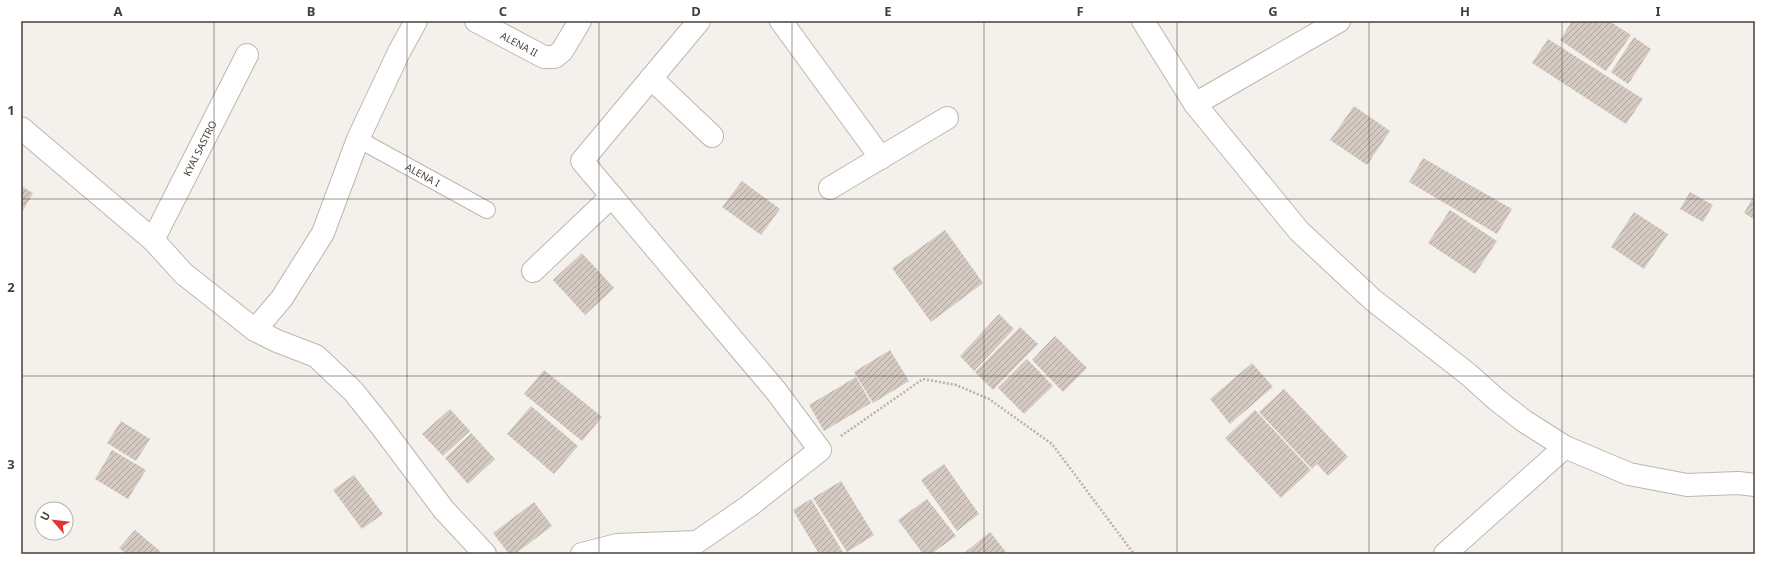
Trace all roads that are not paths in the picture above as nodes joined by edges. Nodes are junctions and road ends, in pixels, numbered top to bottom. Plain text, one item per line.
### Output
1 (416, 21) edge
2 (476, 21) edge
3 (580, 21) edge
4 (699, 21) edge
5 (781, 21) edge
6 (1143, 21) edge
7 (1339, 21) edge
8 (247, 55) dead end
9 (651, 78) junction
10 (1195, 104) junction
11 (947, 118) dead end
12 (21, 128) edge
13 (712, 136) dead end
14 (358, 139) junction
15 (881, 158) junction
16 (830, 188) dead end
17 (612, 196) junction
18 (487, 210) dead end
19 (153, 240) junction
20 (533, 271) dead end
21 (255, 330) junction
22 (1565, 446) junction
23 (1755, 485) edge
24 (485, 554) edge
25 (582, 554) edge
26 (1445, 554) edge

1 - 14 street
2 - 3 street, ALENA II
4 - 9 street
5 - 15 street
6 - 10 street
7 - 10 street
8 - 19 street, KYAI SASTRO
9 - 13 street
9 - 17 street
10 - 22 street
11 - 15 street
12 - 19 street
14 - 18 lane, ALENA I
14 - 21 street
15 - 16 street
17 - 20 street
17 - 25 street
19 - 21 street
21 - 24 street
22 - 23 street
22 - 26 street

